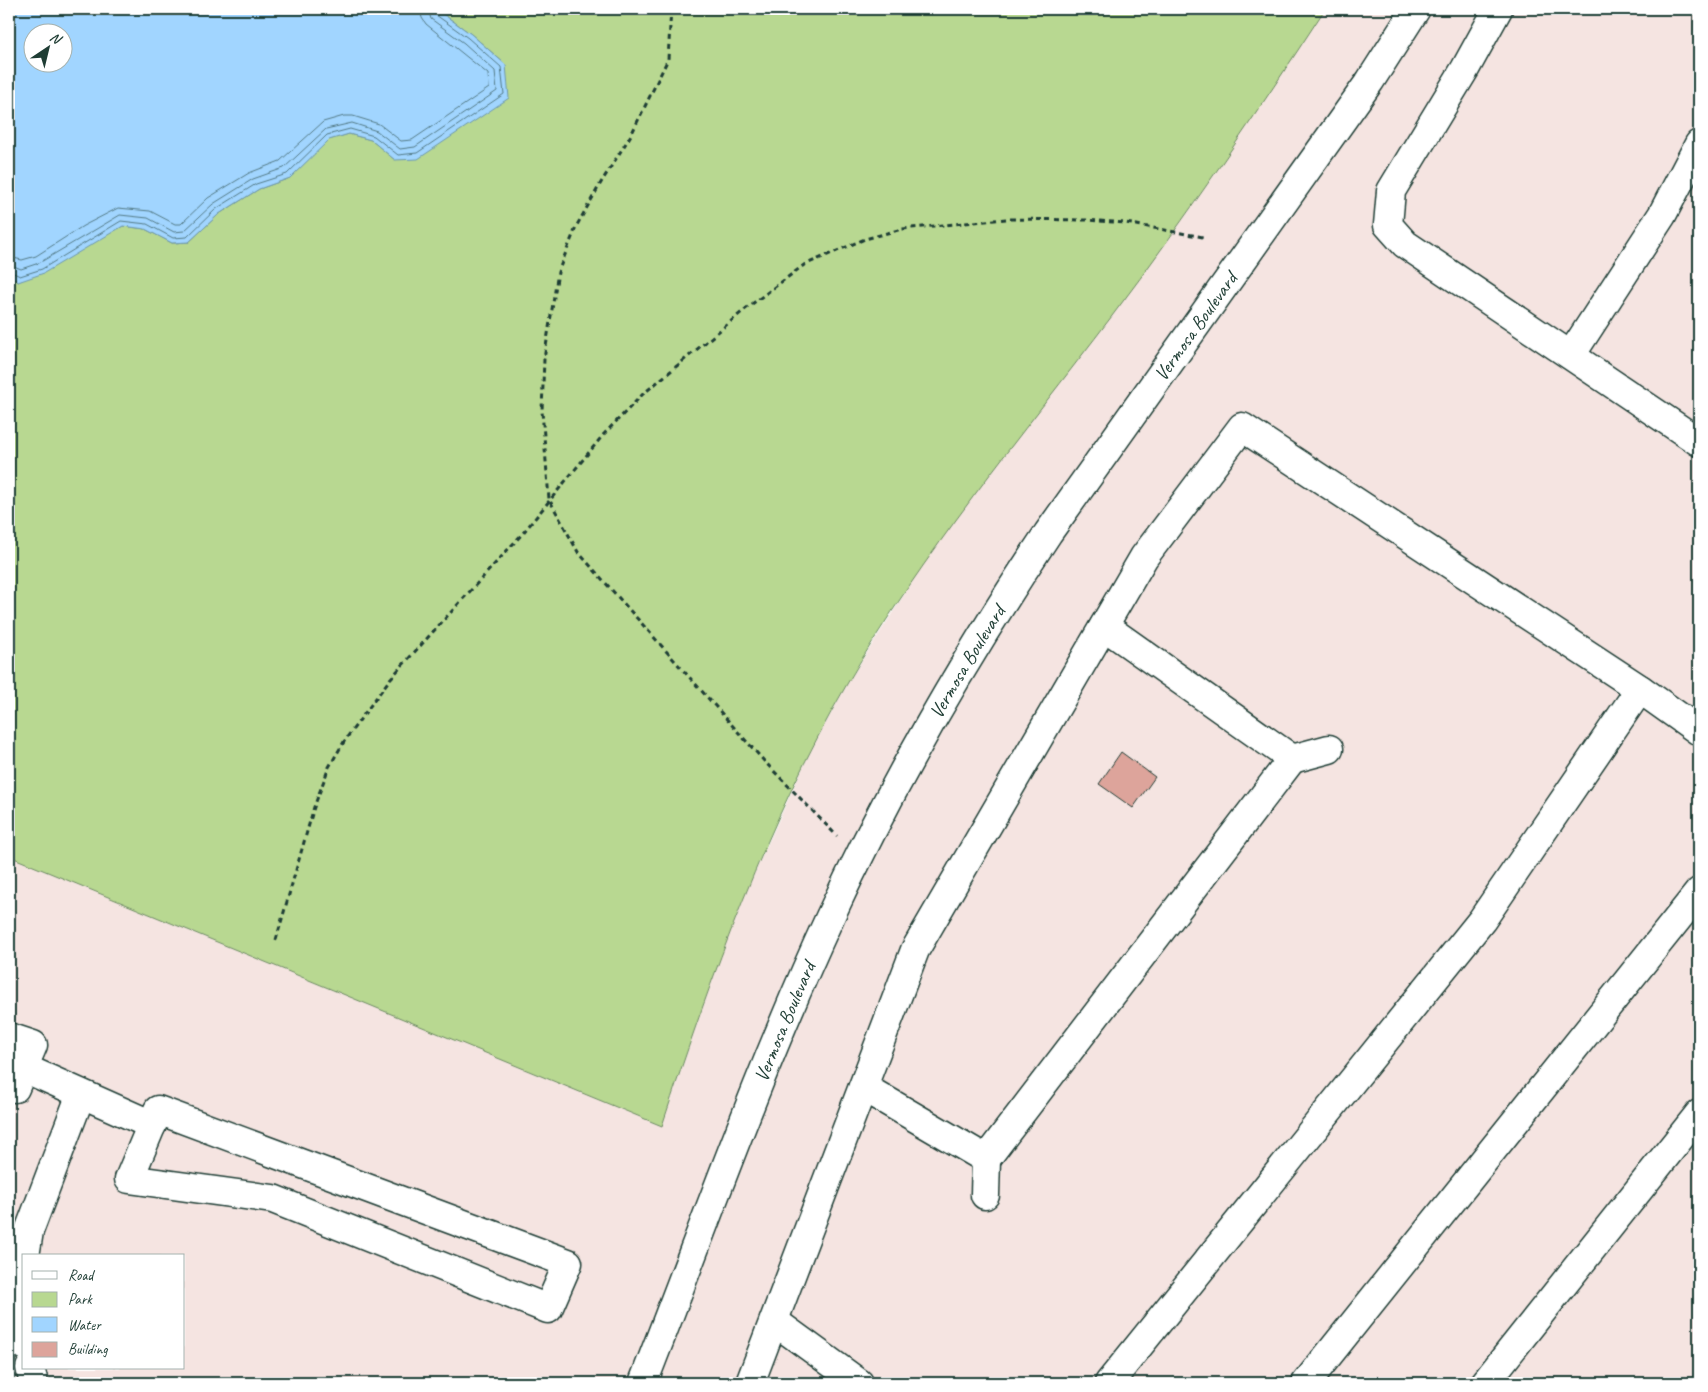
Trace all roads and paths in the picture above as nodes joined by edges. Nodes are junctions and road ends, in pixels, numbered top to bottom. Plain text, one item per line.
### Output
1 (672, 9) edge
2 (1416, 9) edge
3 (1498, 9) edge
4 (1699, 144) edge
5 (1203, 237) dead end
6 (1571, 355) junction
7 (1699, 442) edge
8 (549, 500) junction
9 (1104, 626) junction
10 (1640, 689) junction
11 (1699, 731) edge
12 (1329, 749) dead end
13 (1292, 759) junction
14 (858, 858) junction
15 (1699, 892) edge
16 (276, 940) dead end
17 (9, 1037) edge
18 (16, 1077) edge
19 (863, 1087) junction
20 (81, 1094) junction
21 (1699, 1114) edge
22 (152, 1125) junction
23 (986, 1159) junction
24 (984, 1195) dead end
25 (25, 1254) edge
26 (22, 1276) edge
27 (774, 1321) junction
28 (18, 1342) edge
29 (31, 1370) edge
30 (34, 1383) edge
31 (643, 1383) edge
32 (750, 1383) edge
33 (859, 1383) edge
34 (1109, 1383) edge
35 (1306, 1383) edge
36 (1485, 1383) edge

1 - 8 path
2 - 14 street, Vermosa Boulevard
3 - 6 street
4 - 6 street
5 - 8 path
6 - 7 street
8 - 14 path
8 - 16 path
9 - 10 street
9 - 13 street
9 - 19 street
10 - 11 street
10 - 34 street
12 - 13 street
13 - 23 street
14 - 31 street, Vermosa Boulevard
15 - 35 street
17 - 18 street
18 - 20 street
19 - 23 street
19 - 27 street
20 - 22 street
20 - 25 street
21 - 36 street
22 - 22 street
23 - 24 street
26 - 28 street
27 - 32 street
27 - 33 street
29 - 30 street

